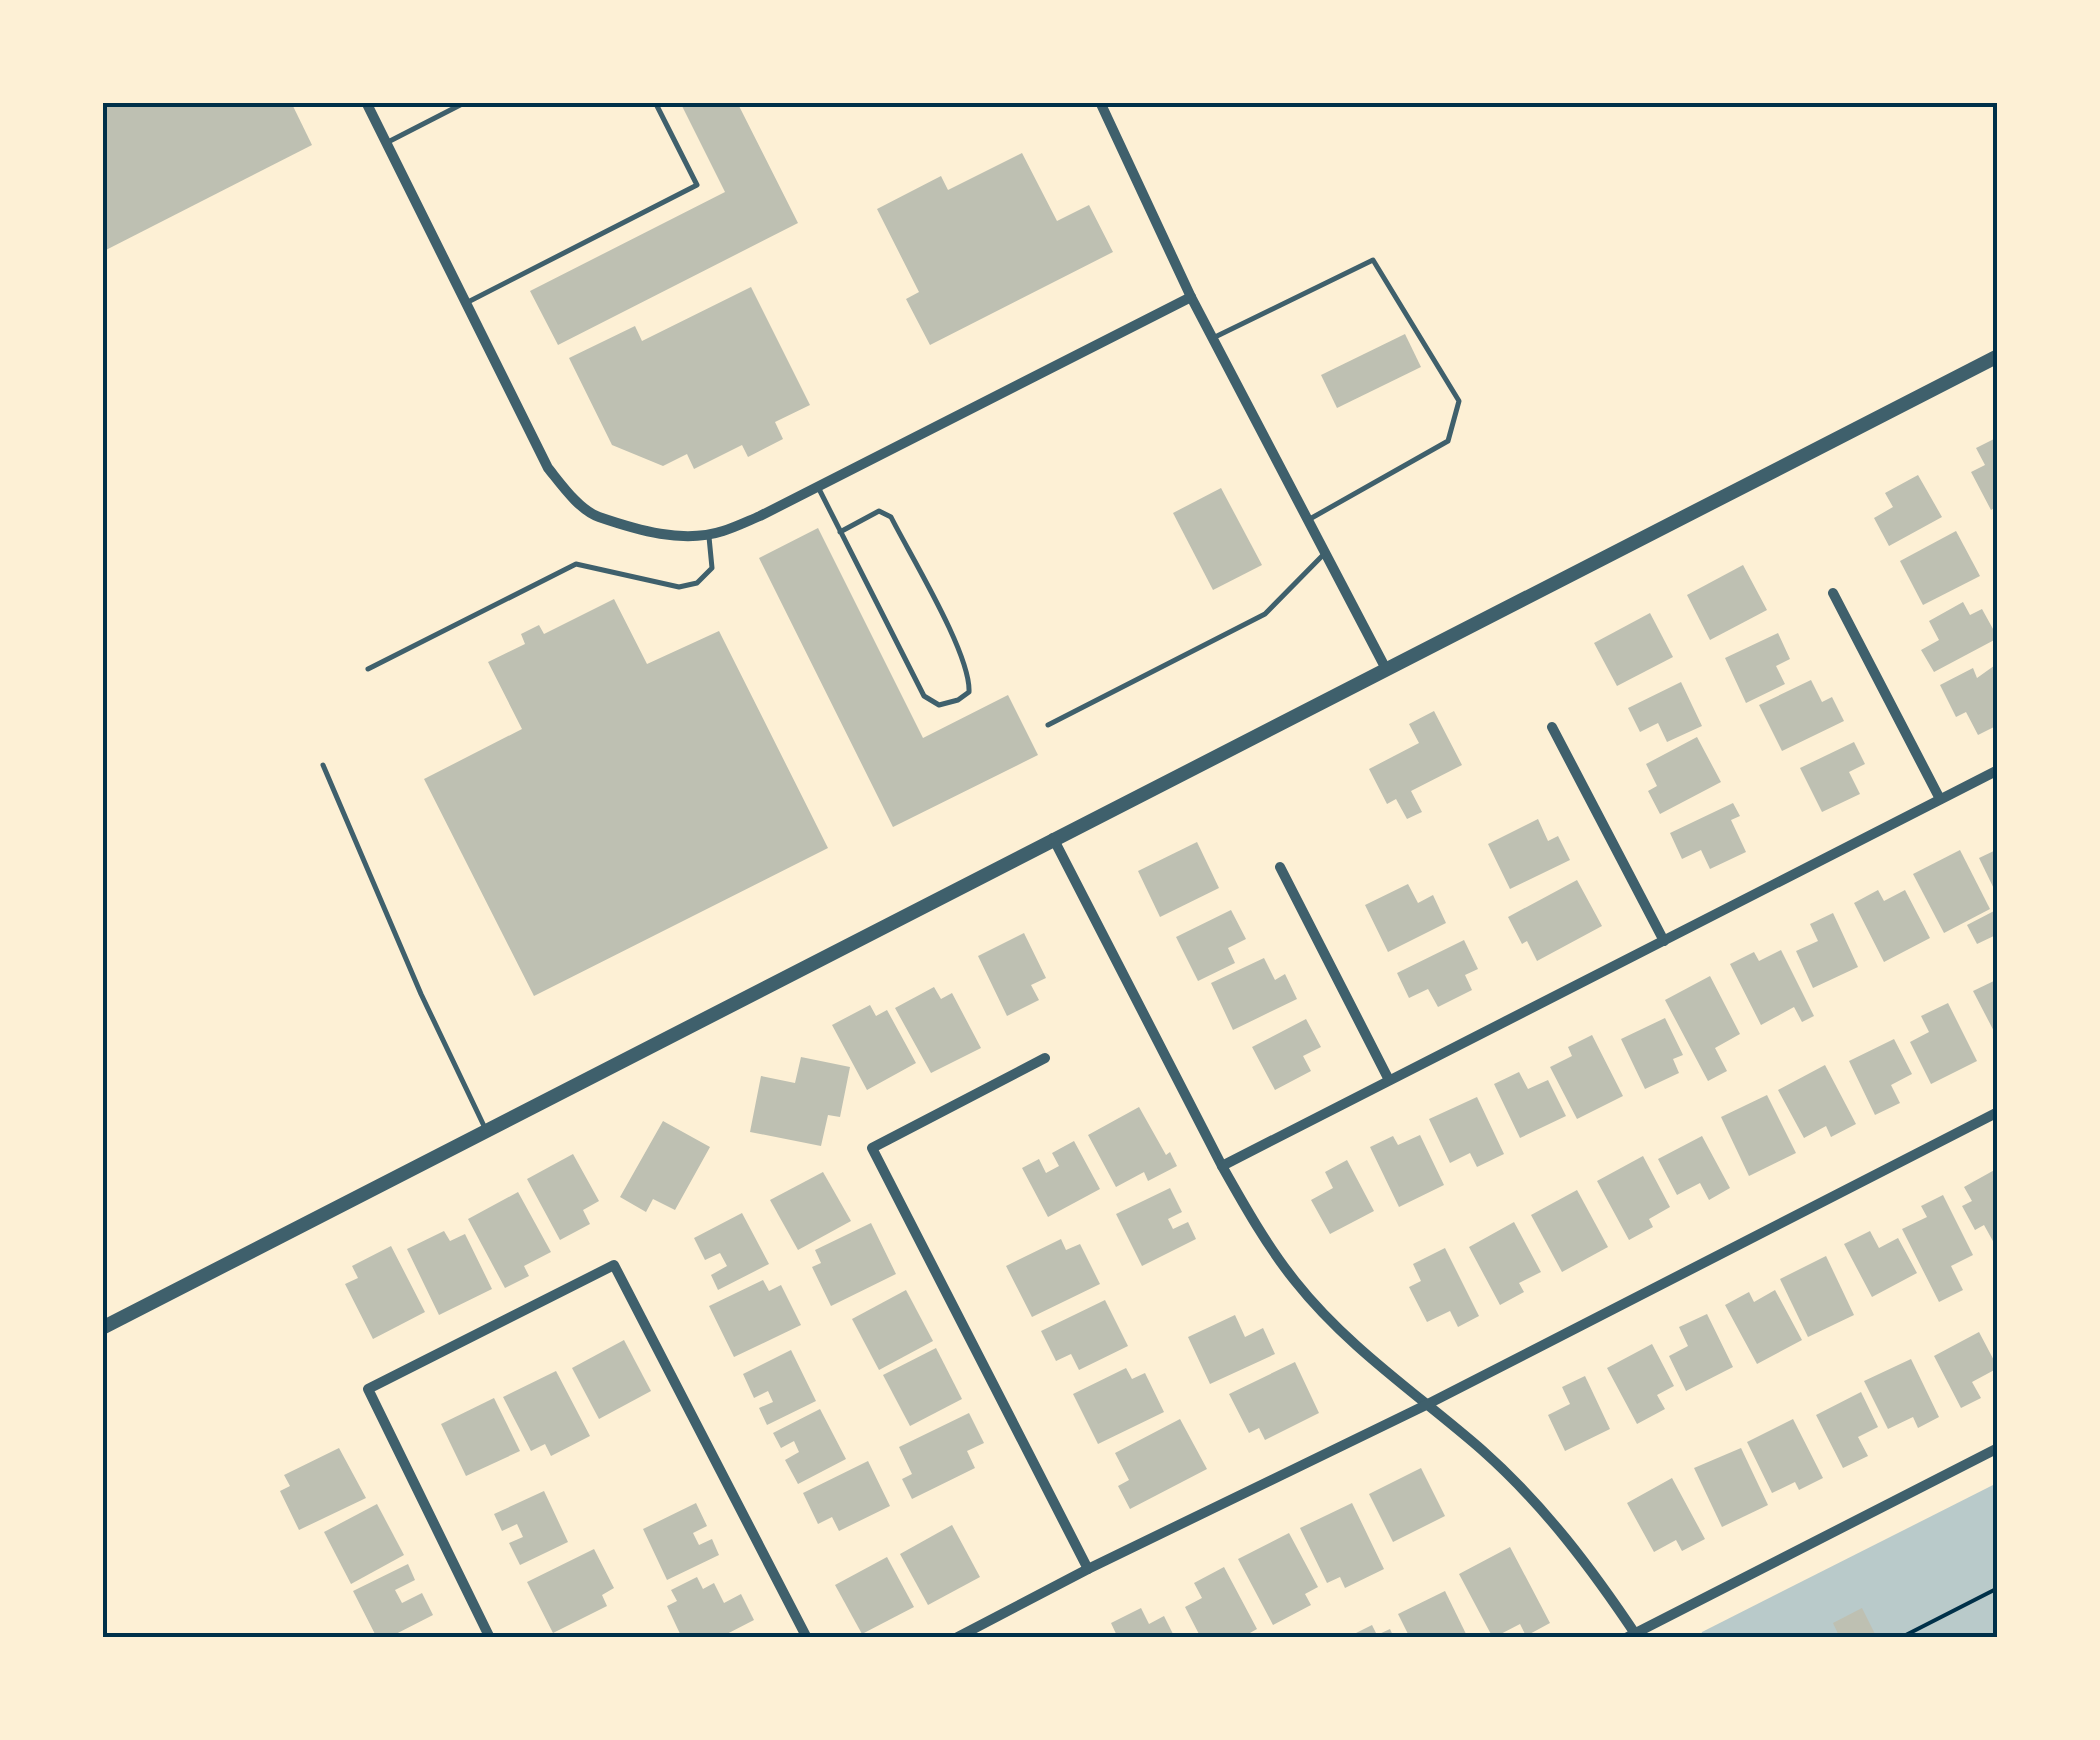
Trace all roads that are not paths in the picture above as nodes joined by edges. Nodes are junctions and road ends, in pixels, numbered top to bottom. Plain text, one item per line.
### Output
1 (366, 102) edge
2 (466, 102) edge
3 (655, 102) edge
4 (1100, 102) edge
5 (386, 143) junction
6 (1190, 296) junction
7 (466, 303) junction
8 (1213, 339) junction
9 (1998, 356) edge
10 (818, 487) junction
11 (1308, 520) junction
12 (840, 532) junction
13 (709, 534) junction
14 (1325, 554) junction
15 (1832, 594) dead end
16 (1386, 668) junction
17 (368, 669) dead end
18 (1048, 726) dead end
19 (1552, 727) dead end
20 (323, 766) dead end
21 (1998, 770) edge
22 (1940, 799) junction
23 (1053, 838) junction
24 (1280, 867) dead end
25 (1664, 941) junction
26 (1044, 1058) dead end
27 (1389, 1080) junction
28 (1998, 1112) edge
29 (486, 1130) junction
30 (1222, 1166) junction
31 (102, 1328) edge
32 (1426, 1405) junction
33 (1998, 1448) edge
34 (1088, 1569) junction
35 (1633, 1636) edge
36 (490, 1638) edge
37 (807, 1638) edge
38 (956, 1638) edge

1 - 5 street
2 - 5 lane
3 - 7 lane
4 - 6 street
5 - 7 street
6 - 8 street
6 - 10 street
7 - 13 street
8 - 11 street
8 - 11 lane
9 - 16 street
10 - 12 lane
10 - 13 street
11 - 14 street
12 - 12 lane
13 - 17 lane
14 - 16 street
14 - 18 lane
15 - 22 street
16 - 23 street
19 - 25 street
20 - 29 lane
21 - 22 street
22 - 25 street
23 - 29 street
23 - 30 street
24 - 27 street
25 - 27 street
26 - 34 street
27 - 30 street
28 - 32 street
29 - 31 street
30 - 32 street
32 - 34 street
32 - 35 street
33 - 35 street
34 - 38 street
36 - 37 street

